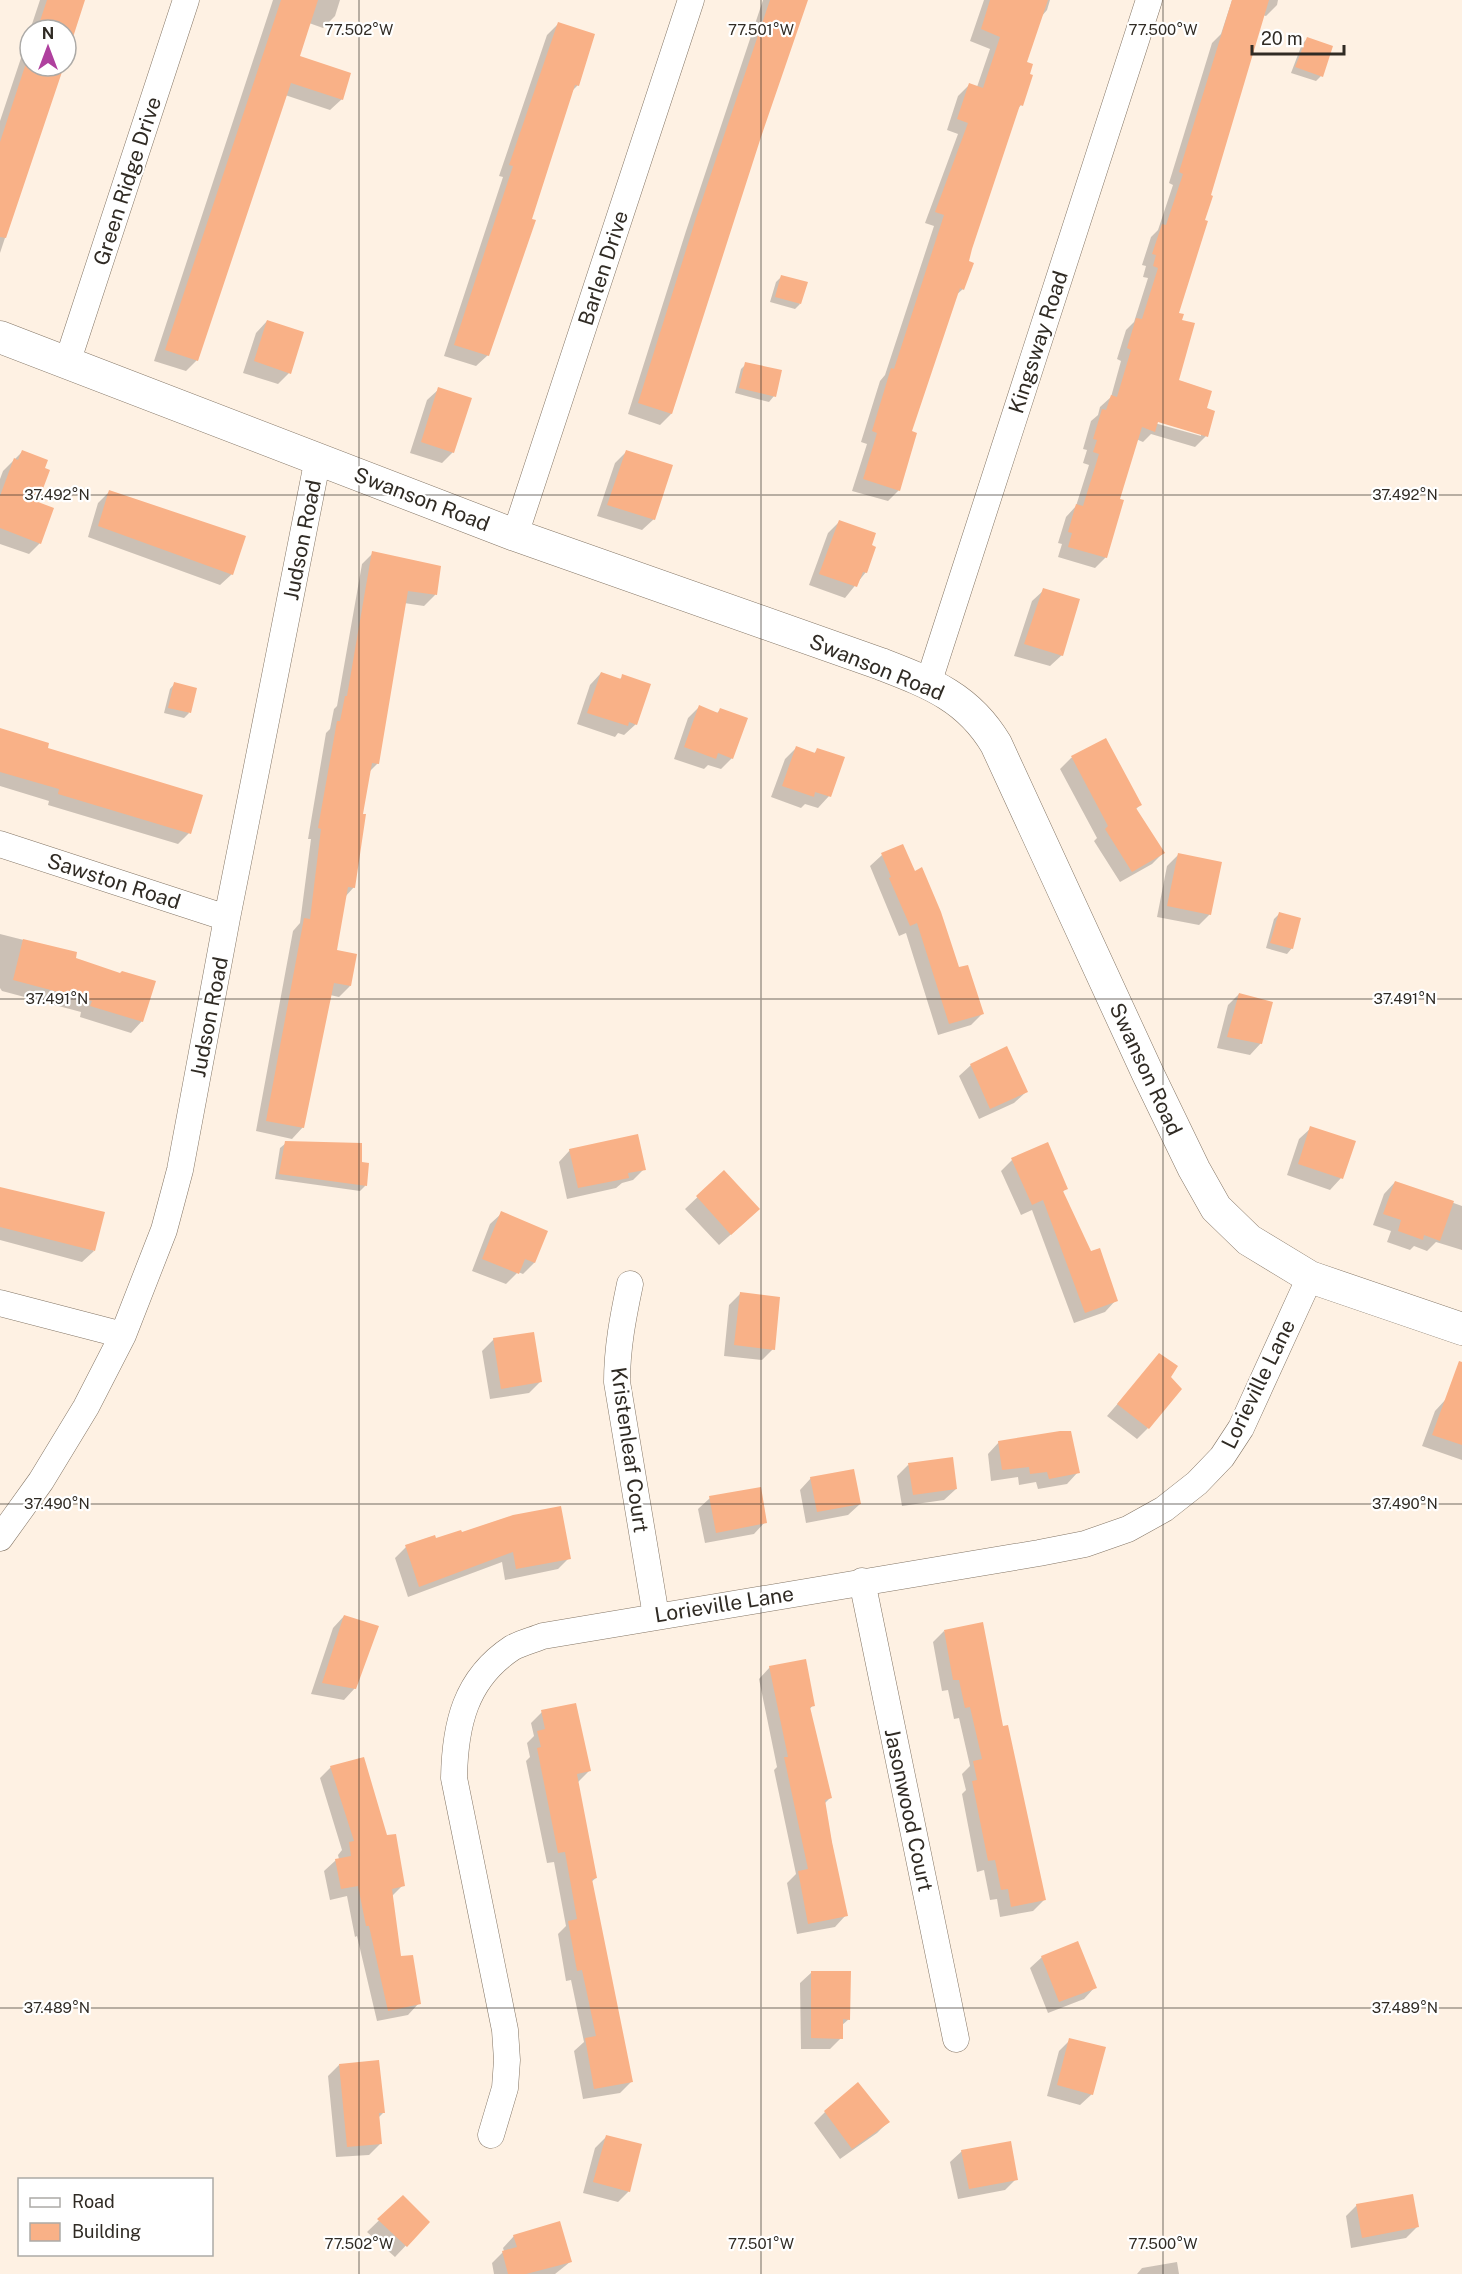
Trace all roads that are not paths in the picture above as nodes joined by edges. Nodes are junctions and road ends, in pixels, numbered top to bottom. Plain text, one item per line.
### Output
1 (186, 0) edge
2 (691, 0) edge
3 (1149, 0) edge
4 (0, 337) edge
5 (67, 363) junction
6 (318, 458) junction
7 (515, 536) junction
8 (928, 684) junction
9 (0, 843) edge
10 (227, 918) junction
11 (1310, 1276) junction
12 (630, 1284) dead end
13 (0, 1303) edge
14 (1462, 1329) edge
15 (123, 1335) junction
16 (0, 1538) edge
17 (862, 1581) junction
18 (656, 1616) junction
19 (956, 2039) dead end
20 (491, 2135) dead end

1 - 5 street, Green Ridge Drive
2 - 7 street, Barlen Drive
3 - 8 street, Kingsway Road
4 - 5 street, Swanson Road
5 - 6 street, Swanson Road
6 - 7 street, Swanson Road
6 - 10 street, Judson Road
7 - 8 street, Swanson Road
8 - 11 street, Swanson Road
9 - 10 street, Sawston Road
10 - 15 street, Judson Road
11 - 14 street, Swanson Road
11 - 17 street, Lorieville Lane
12 - 18 street, Kristenleaf Court
13 - 15 street
15 - 16 street, Judson Road
17 - 18 street, Lorieville Lane
17 - 19 street, Jasonwood Court
18 - 20 street, Lorieville Lane

